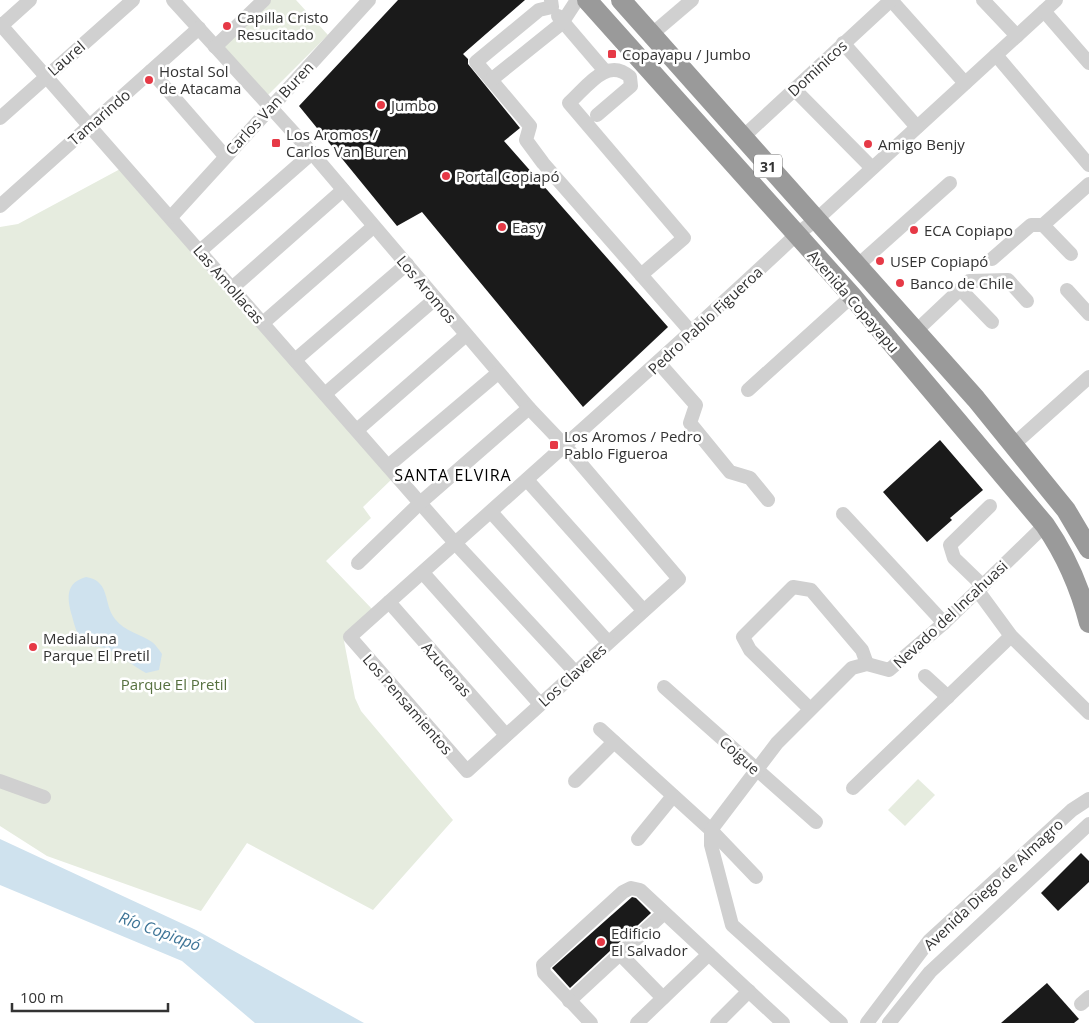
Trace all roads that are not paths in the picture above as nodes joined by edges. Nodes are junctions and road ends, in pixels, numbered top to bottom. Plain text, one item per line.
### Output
1 (30, 0) edge
2 (133, 0) edge
3 (173, 0) edge
4 (264, 0) edge
5 (368, 0) edge
6 (621, 0) edge
7 (677, 0) edge
8 (692, 0) edge
9 (891, 0) edge
10 (983, 0) edge
11 (1056, 0) edge
12 (583, 1) edge
13 (554, 2) edge
14 (1044, 11) junction
15 (562, 23) junction
16 (1, 26) edge
17 (199, 28) junction
18 (649, 30) junction
19 (1017, 36) junction
20 (843, 43) junction
21 (215, 47) junction
22 (996, 55) junction
23 (1089, 63) edge
24 (151, 71) junction
25 (604, 71) junction
26 (46, 76) junction
27 (491, 80) junction
28 (965, 83) junction
29 (794, 89) junction
30 (271, 108) junction
31 (721, 112) junction
32 (597, 115) dead end
33 (0, 118) edge
34 (89, 125) junction
35 (917, 127) junction
36 (702, 128) junction
37 (743, 137) junction
38 (312, 153) junction
39 (226, 156) junction
40 (1086, 156) edge
41 (872, 168) junction
42 (950, 182) dead end
43 (1089, 184) edge
44 (343, 190) junction
45 (0, 206) edge
46 (171, 217) junction
47 (816, 220) junction
48 (1043, 225) junction
49 (373, 227) junction
50 (797, 234) junction
51 (200, 251) junction
52 (1071, 254) dead end
53 (992, 260) dead end
54 (407, 264) junction
55 (857, 266) junction
56 (641, 275) junction
57 (232, 288) junction
58 (960, 289) junction
59 (1067, 290) dead end
60 (852, 296) junction
61 (436, 299) junction
62 (1027, 301) dead end
63 (1089, 314) edge
64 (992, 322) dead end
65 (263, 323) junction
66 (915, 332) junction
67 (692, 333) junction
68 (466, 335) junction
69 (295, 360) junction
70 (660, 363) junction
71 (498, 373) junction
72 (1089, 377) edge
73 (748, 390) dead end
74 (325, 394) junction
75 (529, 408) junction
76 (357, 430) junction
77 (1013, 445) junction
78 (565, 446) junction
79 (388, 466) junction
80 (526, 480) junction
81 (768, 500) dead end
82 (420, 503) junction
83 (990, 506) dead end
84 (491, 512) junction
85 (843, 514) dead end
86 (1045, 525) junction
87 (456, 544) junction
88 (1089, 549) edge
89 (358, 563) dead end
90 (423, 573) junction
91 (679, 579) joint
92 (980, 589) junction
93 (389, 602) junction
94 (643, 610) junction
95 (944, 623) junction
96 (1089, 623) edge
97 (1011, 636) junction
98 (350, 637) joint
99 (608, 642) junction
100 (867, 664) junction
101 (575, 672) junction
102 (925, 676) dead end
103 (664, 686) dead end
104 (948, 697) junction
105 (540, 704) junction
106 (810, 709) junction
107 (1089, 713) edge
108 (600, 729) dead end
109 (506, 735) junction
110 (614, 742) junction
111 (757, 770) junction
112 (467, 771) joint
113 (0, 781) edge
114 (575, 781) dead end
115 (853, 788) dead end
116 (673, 796) junction
117 (44, 797) dead end
118 (1089, 799) edge
119 (816, 822) dead end
120 (1089, 824) edge
121 (711, 830) junction
122 (638, 839) dead end
123 (756, 877) dead end
124 (664, 913) junction
125 (951, 920) junction
126 (962, 941) junction
127 (620, 954) junction
128 (709, 954) junction
129 (749, 991) junction
130 (663, 998) junction
131 (569, 1001) junction
132 (591, 1023) edge
133 (637, 1023) edge
134 (716, 1023) edge
135 (783, 1023) edge
136 (841, 1023) edge
137 (867, 1023) edge
138 (889, 1023) edge

1 - 16 street
2 - 26 street, Laurel
3 - 17 street, Los Aromos
4 - 21 street
5 - 30 street, Carlos Van Buren
6 - 18 highway, Avenida Copayapu / 31
7 - 18 street
8 - 18 street
9 - 20 street, Dominicos
9 - 28 street
10 - 19 street
11 - 14 street, Pedro Pablo Figueroa
12 - 15 street
12 - 36 highway, Avenida Copayapu / 31
13 - 15 street
13 - 27 street
14 - 19 street, Pedro Pablo Figueroa
14 - 23 street
15 - 25 street
15 - 27 street
16 - 26 street, Las Amollacas
17 - 21 street, Los Aromos
17 - 24 street, Tamarindo
18 - 31 highway, Avenida Copayapu / 31
19 - 22 street, Pedro Pablo Figueroa
20 - 29 street, Dominicos
20 - 35 street
21 - 30 street, Los Aromos
22 - 28 street, Pedro Pablo Figueroa
22 - 40 street
24 - 34 street, Tamarindo
24 - 39 street
25 - 32 street
25 - 56 street
26 - 33 street, Laurel
26 - 34 street, Las Amollacas
27 - 56 street
28 - 35 street, Pedro Pablo Figueroa
29 - 37 street, Dominicos
29 - 41 street
30 - 38 street, Los Aromos
30 - 39 street, Carlos Van Buren
31 - 36 highway
31 - 37 highway, Avenida Copayapu / 31
34 - 45 street, Tamarindo
34 - 46 street, Las Amollacas
35 - 41 street, Pedro Pablo Figueroa
36 - 50 highway, Avenida Copayapu / 31
37 - 47 highway, Avenida Copayapu / 31
38 - 44 street, Los Aromos
38 - 51 street
39 - 46 street, Carlos Van Buren
41 - 47 street, Pedro Pablo Figueroa
42 - 55 street
43 - 48 street
44 - 49 street, Los Aromos
44 - 57 street
46 - 51 street, Las Amollacas
47 - 50 street, Pedro Pablo Figueroa
47 - 55 highway, Avenida Copayapu / 31
48 - 52 street
48 - 53 street
49 - 54 street, Los Aromos
49 - 65 street
50 - 60 highway, Avenida Copayapu / 31
50 - 67 street, Pedro Pablo Figueroa
51 - 57 street, Las Amollacas
54 - 61 street, Los Aromos
54 - 69 street
55 - 66 highway, Avenida Copayapu / 31
56 - 67 street
57 - 65 street, Las Amollacas
58 - 62 street
58 - 64 street
58 - 66 street
59 - 63 street
60 - 73 street
60 - 86 highway, Avenida Copayapu / 31
61 - 68 street, Los Aromos
61 - 74 street
65 - 69 street, Las Amollacas
66 - 77 highway, Avenida Copayapu / 31
67 - 70 street, Pedro Pablo Figueroa
68 - 71 street, Los Aromos
68 - 76 street
69 - 74 street, Las Amollacas
70 - 78 street, Pedro Pablo Figueroa
70 - 81 street
71 - 75 street, Los Aromos
71 - 79 street
72 - 77 street
74 - 76 street, Las Amollacas
75 - 78 street, Los Aromos
75 - 82 street
76 - 79 street, Las Amollacas
77 - 88 highway, Avenida Copayapu / 31
78 - 80 street, Pedro Pablo Figueroa
78 - 91 street, Los Aromos
79 - 82 street, Las Amollacas
80 - 84 street, Pedro Pablo Figueroa
80 - 94 street
82 - 87 street, Las Amollacas
82 - 89 street
83 - 92 street
84 - 87 street, Pedro Pablo Figueroa
84 - 99 street
85 - 95 street
86 - 92 street, Nevado del Incahuasi
86 - 96 highway, Avenida Copayapu / 31
87 - 90 street, Pedro Pablo Figueroa
87 - 101 street, Las Amollacas
90 - 93 street, Pedro Pablo Figueroa
90 - 105 street
91 - 94 street, Los Claveles
92 - 95 street, Nevado del Incahuasi
92 - 97 street
93 - 98 street, Pedro Pablo Figueroa
93 - 109 street, Azucenas
94 - 99 street, Los Claveles
95 - 100 street, Nevado del Incahuasi
97 - 104 street
97 - 107 street
98 - 112 street, Los Pensamientos
99 - 101 street, Los Claveles
100 - 106 street
100 - 106 street
101 - 105 street, Los Claveles
102 - 104 street
103 - 111 street, Coigue
104 - 115 street
105 - 109 street, Los Claveles
106 - 111 street
108 - 110 street
109 - 112 street, Los Claveles
110 - 114 street
110 - 116 street
111 - 119 street, Coigue
111 - 121 street
113 - 117 street
116 - 121 street
116 - 122 street
118 - 125 street, Avenida Diego de Almagro
120 - 126 street, Avenida Diego de Almagro
121 - 123 street
121 - 136 street
124 - 127 street
124 - 128 street
124 - 131 street
125 - 126 street
125 - 137 street, Avenida Diego de Almagro
126 - 138 street, Avenida Diego de Almagro
127 - 130 street
127 - 131 street
128 - 129 street
128 - 130 street
129 - 134 street
129 - 135 street
130 - 133 street
131 - 132 street

